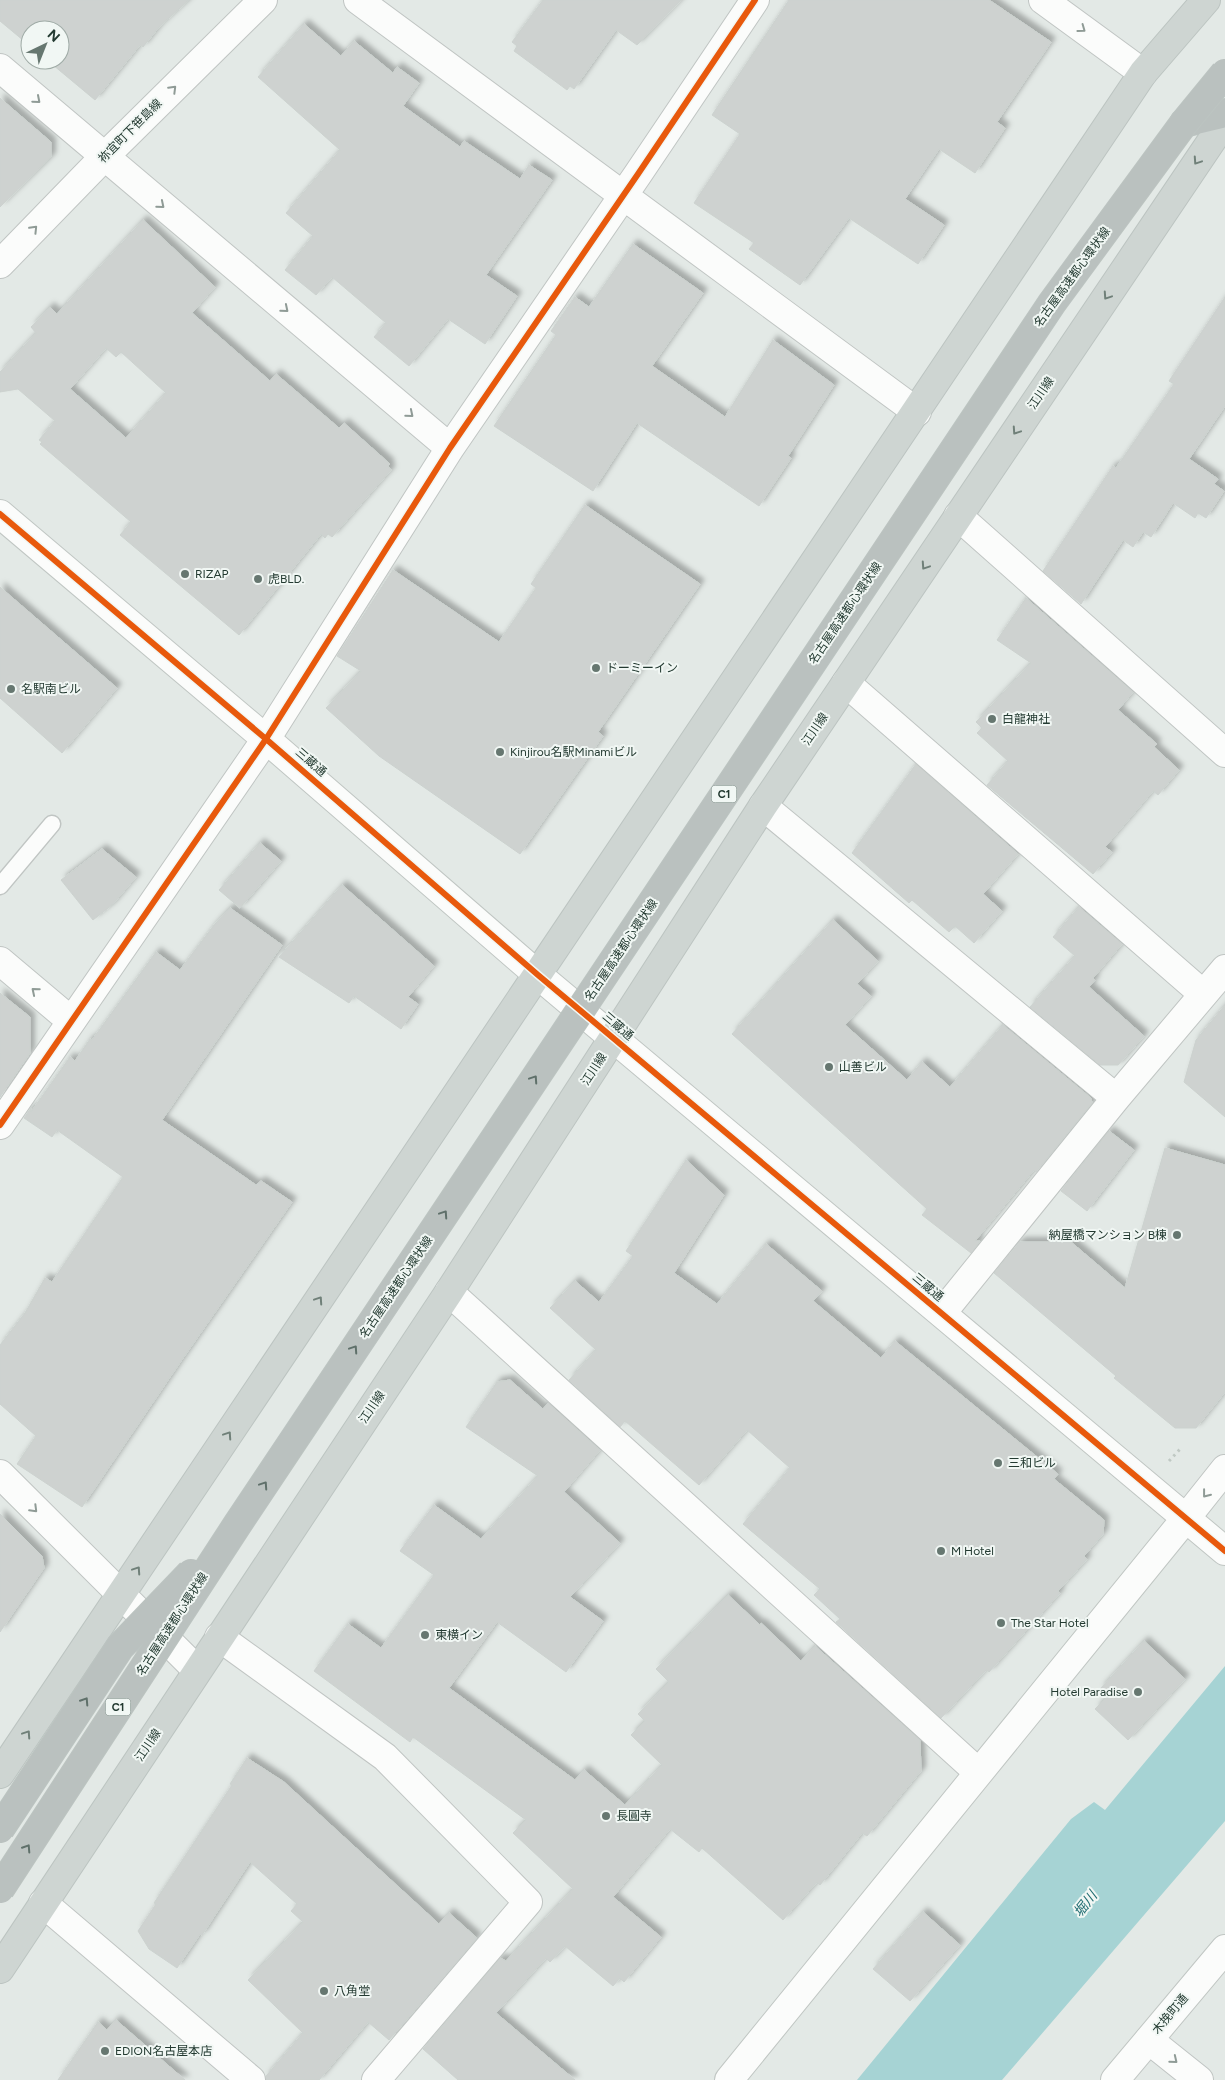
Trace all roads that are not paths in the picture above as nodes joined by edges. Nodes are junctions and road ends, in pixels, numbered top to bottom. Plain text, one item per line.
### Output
1 (263, 0) edge
2 (358, 0) edge
3 (755, 0) edge
4 (1043, 0) edge
5 (1206, 0) edge
6 (0, 68) edge
7 (1143, 73) junction
8 (1225, 73) edge
9 (1224, 122) edge
10 (1184, 123) junction
11 (104, 157) junction
12 (623, 196) junction
13 (0, 264) edge
14 (917, 412) junction
15 (450, 448) junction
16 (0, 514) edge
17 (958, 516) junction
18 (846, 683) junction
19 (266, 739) junction
20 (1225, 753) edge
21 (764, 806) junction
22 (52, 824) dead end
23 (0, 886) edge
24 (0, 961) edge
25 (1225, 969) edge
26 (538, 975) junction
27 (1203, 994) junction
28 (70, 1020) junction
29 (614, 1038) junction
30 (1116, 1098) junction
31 (0, 1125) edge
32 (449, 1292) junction
33 (942, 1313) junction
34 (1225, 1469) edge
35 (0, 1474) edge
36 (1186, 1518) junction
37 (237, 1525) junction
38 (1225, 1551) edge
39 (120, 1595) junction
40 (219, 1637) junction
41 (197, 1670) junction
42 (978, 1772) junction
43 (0, 1774) edge
44 (0, 1829) edge
45 (0, 1889) edge
46 (43, 1903) junction
47 (1225, 1949) edge
48 (0, 1969) edge
49 (1149, 2040) junction
50 (251, 2080) edge
51 (376, 2080) edge
52 (729, 2080) edge
53 (1115, 2080) edge
54 (1199, 2080) edge

11 -> 1 street, 祢宜町下笹島線
2 - 12 street
3 - 12 street
4 -> 7 street
5 - 7 main road
6 -> 11 street
7 - 14 main road
8 - 10 highway, 名古屋高速都心環状線 / C1, bridge
9 - 10 highway
9 -> 17 main road, 江川線
37 -> 10 highway, 名古屋高速都心環状線 / C1, bridge
13 -> 11 street, 祢宜町下笹島線
11 -> 15 street
12 - 14 street
12 - 15 street
14 - 26 main road
15 - 19 street
16 - 19 street, 三蔵通
17 -> 18 main road, 江川線
17 - 20 street
18 - 21 main road, 江川線
18 - 27 street
19 - 26 street, 三蔵通
19 - 28 street
21 - 29 main road, 江川線
21 - 30 street
22 - 23 lane
28 -> 24 street
25 - 27 street
26 - 29 street, 三蔵通
39 -> 26 main road
27 - 30 street
28 - 31 street
29 - 32 main road, 江川線
29 - 33 street, 三蔵通
30 - 33 street
32 - 40 main road, 江川線
32 - 42 street
33 - 36 street, 三蔵通
34 -> 36 street
35 -> 39 street
36 - 38 street, 三蔵通
36 - 42 street
44 -> 37 highway, bridge
45 -> 37 highway, 名古屋高速都心環状線 / C1, bridge
39 - 41 street
43 -> 39 main road
40 - 41 main road, 江川線
40 - 51 street
41 - 46 main road, 江川線
42 - 52 street
46 - 48 main road, 江川線
46 - 50 street
47 - 49 street, 木挽町通
49 - 53 street, 木挽町通
49 -> 54 street

